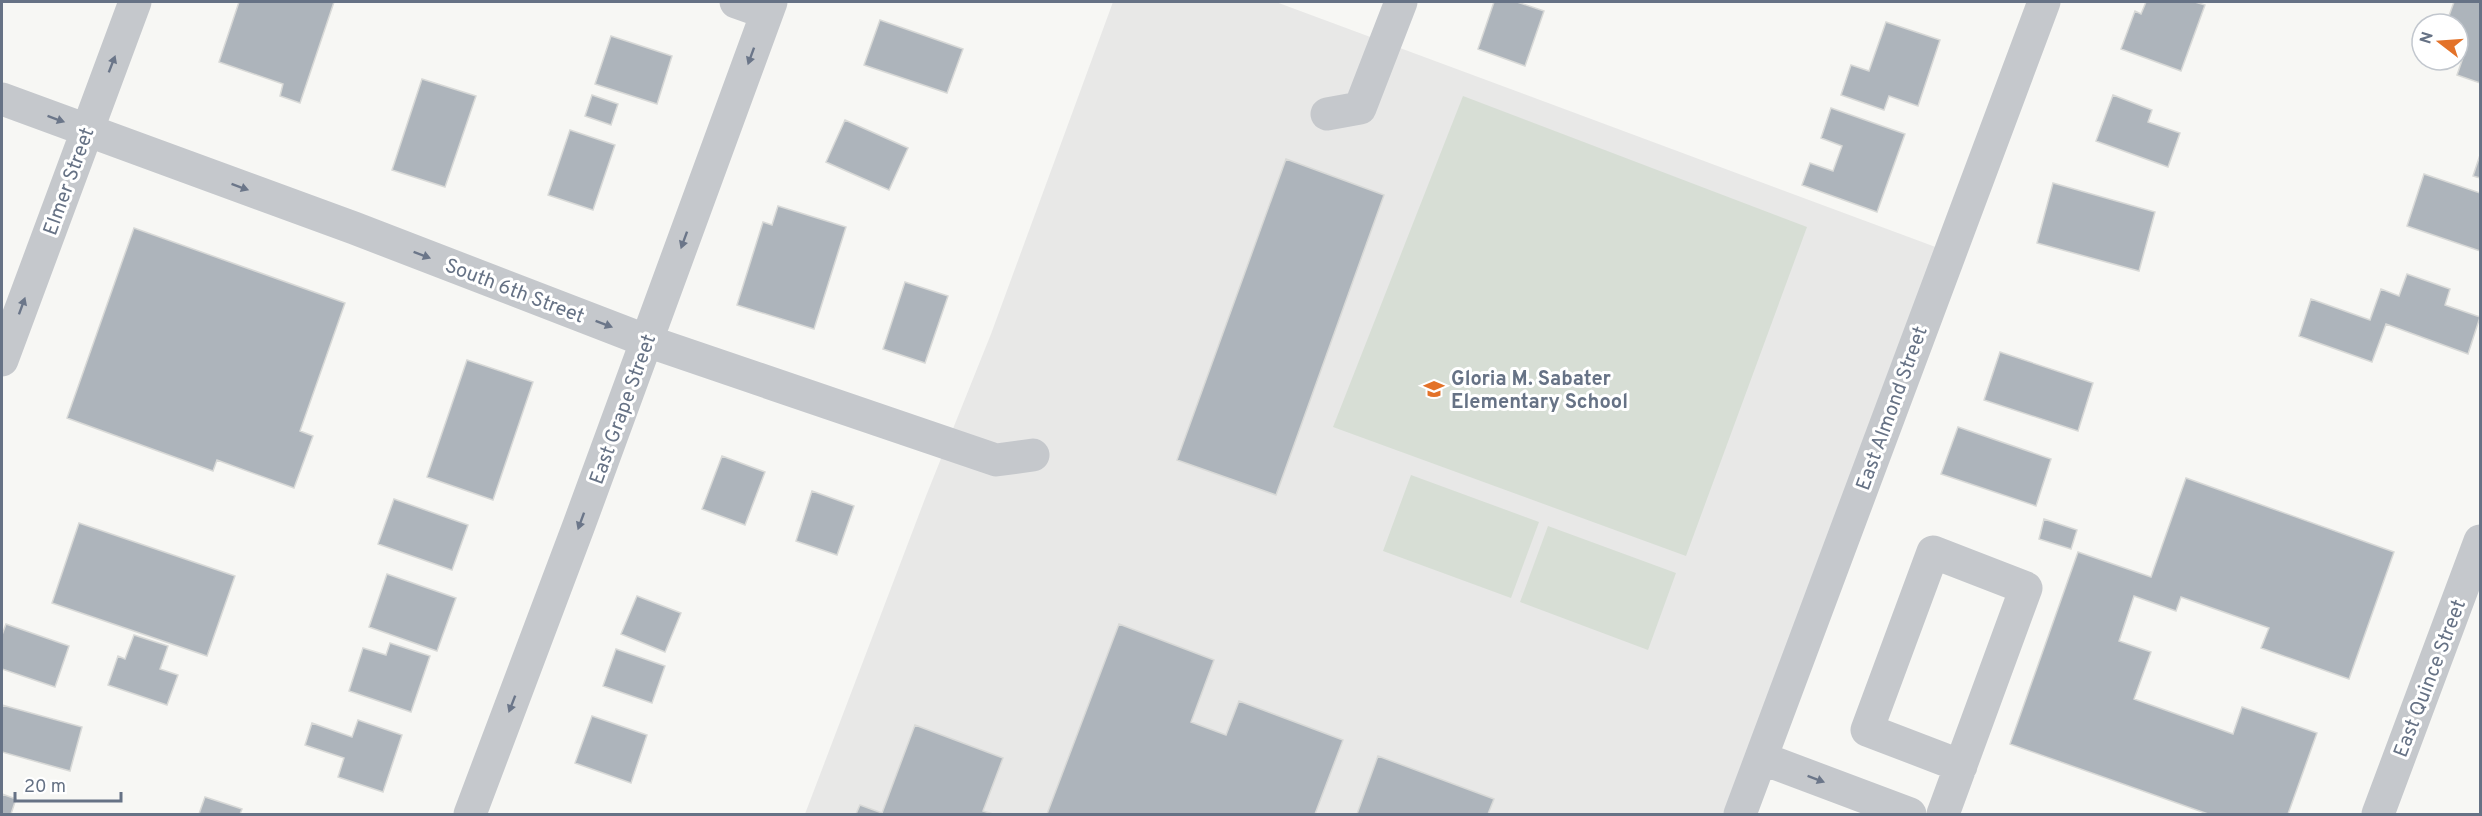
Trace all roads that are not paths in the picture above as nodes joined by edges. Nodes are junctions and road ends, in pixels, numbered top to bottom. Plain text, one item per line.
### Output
1 (135, 2) edge
2 (736, 2) edge
3 (1401, 2) edge
4 (2044, 2) edge
5 (769, 7) edge
6 (2, 99) edge
7 (1327, 114) dead end
8 (87, 131) junction
9 (647, 341) junction
10 (2, 360) edge
11 (1033, 455) dead end
12 (2481, 542) edge
13 (1761, 758) junction
14 (1961, 766) junction
15 (470, 814) edge
16 (1740, 814) edge
17 (1910, 814) edge
18 (1943, 814) edge
19 (2378, 814) edge

8 -> 1 street, Elmer Street
2 - 5 street
3 - 7 street
4 - 13 street, East Almond Street
5 -> 9 street, East Grape Street
6 -> 8 street, South 6th Street
8 -> 9 street, South 6th Street
10 -> 8 street, Elmer Street
9 - 11 street, South 6th Street
9 -> 15 street, East Grape Street
12 - 19 street, East Quince Street
13 - 16 street, East Almond Street
13 -> 17 street
14 - 14 street
14 - 18 street

